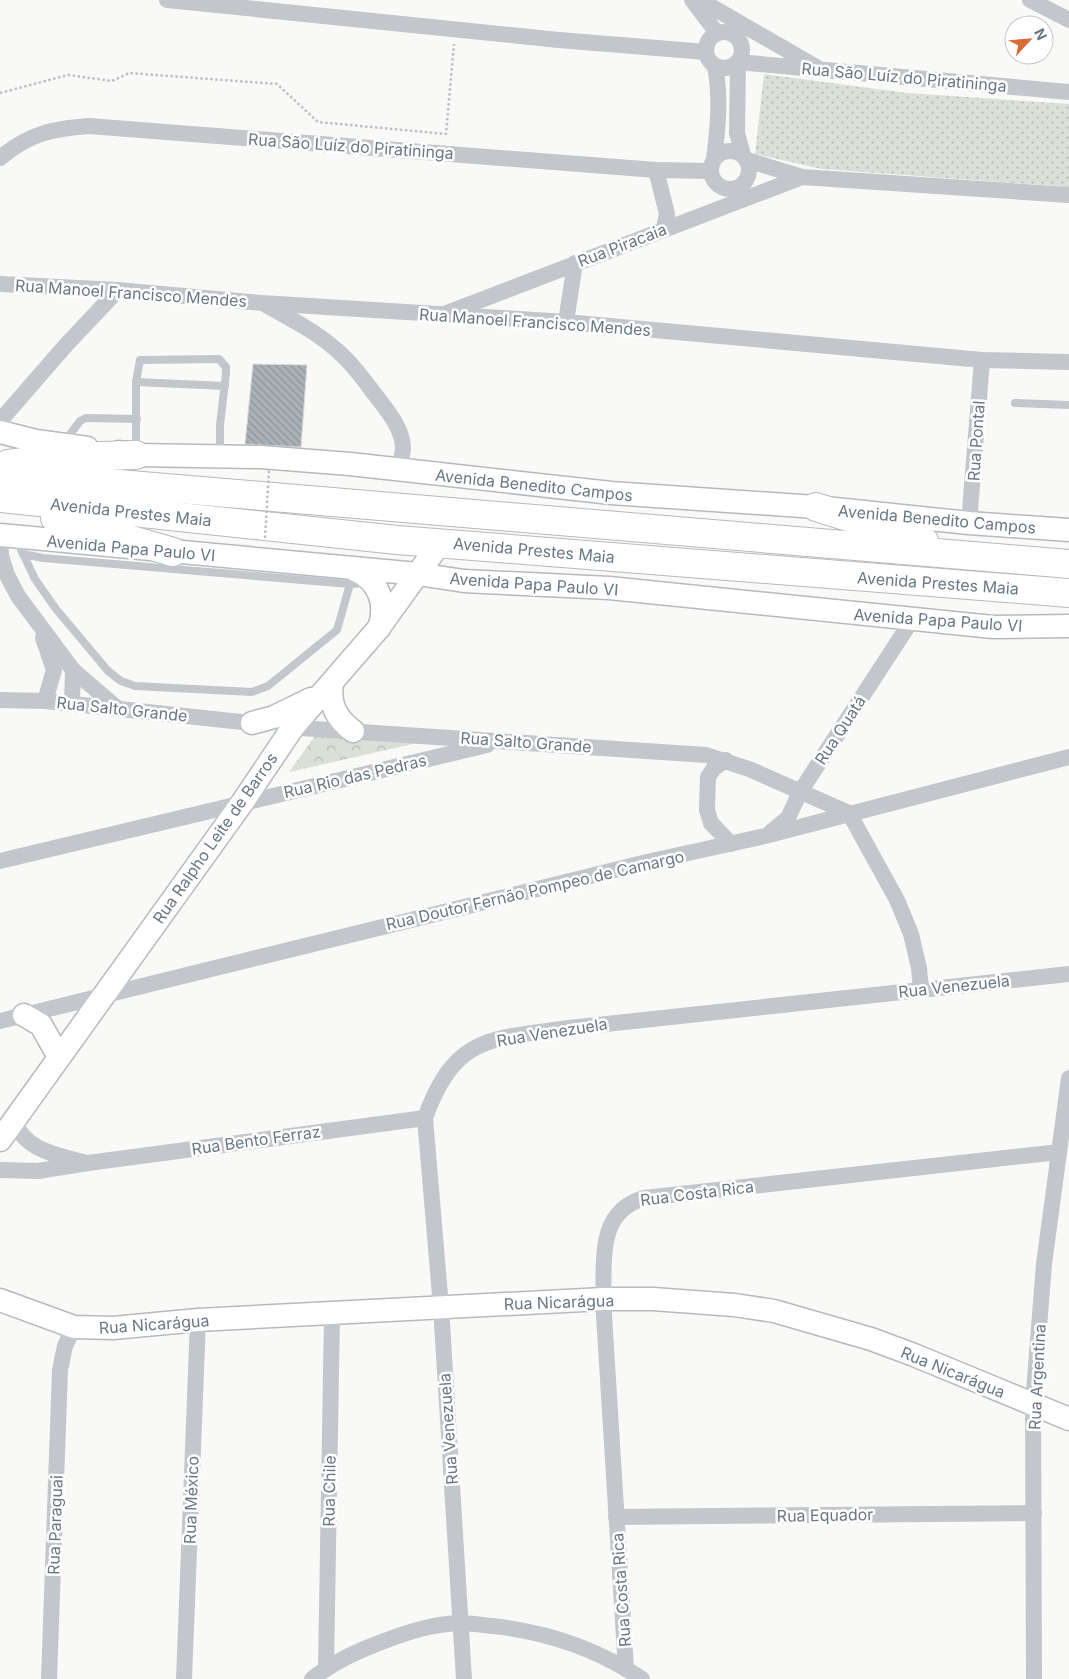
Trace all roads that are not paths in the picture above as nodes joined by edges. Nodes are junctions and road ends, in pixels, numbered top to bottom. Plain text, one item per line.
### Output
1 (167, 0) edge
2 (692, 0) edge
3 (700, 0) edge
4 (1030, 0) edge
5 (1069, 20) edge
6 (716, 33) junction
7 (706, 52) junction
8 (738, 62) junction
9 (715, 66) junction
10 (822, 70) junction
11 (1069, 92) edge
12 (0, 158) edge
13 (745, 158) junction
14 (713, 165) junction
15 (656, 170) junction
16 (802, 177) junction
17 (1069, 195) edge
18 (664, 228) junction
19 (575, 263) junction
20 (0, 284) edge
21 (118, 290) junction
22 (262, 303) junction
23 (444, 315) junction
24 (566, 322) junction
25 (982, 360) junction
26 (1069, 362) edge
27 (136, 382) junction
28 (225, 386) junction
29 (1015, 403) dead end
30 (1069, 405) edge
31 (137, 419) junction
32 (0, 421) edge
33 (0, 432) edge
34 (63, 445) junction
35 (136, 455) junction
36 (220, 456) junction
37 (0, 463) edge
38 (398, 471) junction
39 (0, 474) edge
40 (0, 498) edge
41 (0, 505) edge
42 (816, 507) junction
43 (969, 523) junction
44 (1069, 530) edge
45 (10, 540) edge
46 (440, 543) junction
47 (173, 552) junction
48 (978, 557) junction
49 (1069, 564) edge
50 (418, 574) junction
51 (350, 576) junction
52 (1069, 593) edge
53 (912, 620) junction
54 (38, 626) junction
55 (1069, 626) edge
56 (378, 629) junction
57 (73, 670) junction
58 (332, 683) junction
59 (0, 700) edge
60 (45, 701) junction
61 (72, 703) junction
62 (117, 708) junction
63 (252, 723) junction
64 (293, 727) junction
65 (353, 731) junction
66 (505, 740) junction
67 (1069, 757) edge
68 (726, 760) junction
69 (800, 792) junction
70 (242, 803) junction
71 (849, 813) junction
72 (765, 836) junction
73 (731, 844) junction
74 (0, 861) edge
75 (1069, 974) edge
76 (920, 990) junction
77 (103, 995) junction
78 (24, 1015) junction
79 (0, 1020) edge
80 (59, 1057) junction
81 (1069, 1078) edge
82 (425, 1118) junction
83 (14, 1120) junction
84 (0, 1140) edge
85 (1059, 1152) junction
86 (88, 1163) junction
87 (0, 1170) edge
88 (603, 1299) junction
89 (0, 1300) edge
90 (441, 1307) junction
91 (332, 1314) junction
92 (198, 1320) junction
93 (74, 1328) junction
94 (1033, 1404) junction
95 (1069, 1419) edge
96 (1034, 1513) junction
97 (616, 1517) junction
98 (460, 1623) junction
99 (326, 1668) junction
100 (626, 1669) junction
101 (49, 1679) edge
102 (184, 1679) edge
103 (312, 1679) edge
104 (464, 1679) edge
105 (642, 1679) edge
106 (1034, 1679) edge

1 - 7 street
2 - 6 street
3 - 10 street
4 - 5 street
6 - 7 street
6 - 8 street
7 - 9 street
8 - 9 street
8 - 10 street, Rua São Luíz do Piratininga
8 - 13 street
9 - 14 street
10 - 11 street, Rua São Luíz do Piratininga
12 - 15 street, Rua São Luíz do Piratininga
13 - 14 street
13 - 14 street
13 - 16 street
14 - 15 street, Rua São Luíz do Piratininga
15 - 18 street
16 - 17 street
16 - 18 street, Rua Piracaia
18 - 19 street, Rua Piracaia
19 - 23 street, Rua Piracaia
19 - 24 street
20 - 21 street, Rua Manoel Francisco Mendes
21 - 22 street, Rua Manoel Francisco Mendes
21 - 32 street
22 - 23 street, Rua Manoel Francisco Mendes
22 - 38 street
23 - 24 street, Rua Manoel Francisco Mendes
24 - 25 street, Rua Manoel Francisco Mendes
25 - 26 street, Rua Manoel Francisco Mendes
25 - 43 street, Rua Pontal
27 - 28 lane
27 - 28 lane
27 - 31 lane
28 - 36 lane
29 - 30 lane
31 - 34 lane
31 - 35 lane
33 - 34 street, Avenida Benedito Campos
34 - 35 street, Avenida Benedito Campos
35 - 36 street, Avenida Benedito Campos
35 - 37 highway
36 - 38 street, Avenida Benedito Campos
38 - 42 street, Avenida Benedito Campos
39 - 48 highway, Avenida Prestes Maia
40 - 46 highway, Avenida Prestes Maia
41 - 47 highway
42 - 43 street, Avenida Benedito Campos
42 - 48 highway
43 - 44 street, Avenida Benedito Campos
45 - 47 street, Avenida Papa Paulo VI
45 - 51 lane
45 - 51 lane
45 - 54 street
46 - 50 street, Rua Ralpho Leite de Barros
46 - 52 highway, Avenida Prestes Maia
47 - 51 street, Avenida Papa Paulo VI
48 - 49 highway, Avenida Prestes Maia
50 - 51 street, Avenida Papa Paulo VI
50 - 53 street, Avenida Papa Paulo VI
50 - 56 street, Rua Ralpho Leite de Barros
51 - 56 street
53 - 55 street, Avenida Papa Paulo VI
53 - 69 street, Rua Quatá
54 - 57 street
54 - 60 street
56 - 58 street, Rua Ralpho Leite de Barros
57 - 61 street
57 - 62 street
58 - 63 street
58 - 64 street, Rua Ralpho Leite de Barros
58 - 65 street
59 - 60 street, Rua Salto Grande
60 - 61 street, Rua Salto Grande
61 - 62 street, Rua Salto Grande
62 - 63 street, Rua Salto Grande
63 - 64 street, Rua Salto Grande
64 - 65 street, Rua Salto Grande
64 - 70 street, Rua Ralpho Leite de Barros
65 - 66 street, Rua Salto Grande
66 - 68 street, Rua Salto Grande
66 - 70 street, Rua Rio das Pedras
67 - 71 street, Rua Doutor Fernão Pompeo de Camargo
68 - 69 street, Rua Salto Grande
68 - 73 street
69 - 71 street, Rua Salto Grande
69 - 72 street, Rua Quatá
70 - 74 street, Rua Rio das Pedras
70 - 77 street, Rua Ralpho Leite de Barros
71 - 72 street, Rua Doutor Fernão Pompeo de Camargo
71 - 76 street
72 - 73 street, Rua Doutor Fernão Pompeo de Camargo
73 - 77 street, Rua Doutor Fernão Pompeo de Camargo
75 - 76 street, Rua Venezuela
76 - 82 street, Rua Venezuela
77 - 78 street, Rua Doutor Fernão Pompeo de Camargo
77 - 80 street, Rua Ralpho Leite de Barros
78 - 79 street, Rua Doutor Fernão Pompeo de Camargo
78 - 80 street
80 - 83 street, Rua Ralpho Leite de Barros
81 - 85 street, Rua Argentina
82 - 86 street, Rua Bento Ferraz
82 - 90 street, Rua Venezuela
83 - 84 street, Rua Ralpho Leite de Barros
83 - 86 street, Rua Bento Ferraz
85 - 88 street, Rua Costa Rica
85 - 94 street, Rua Argentina
86 - 87 street, Rua Bento Ferraz
88 - 90 street, Rua Nicarágua
88 - 94 street, Rua Nicarágua
88 - 97 street, Rua Costa Rica
89 - 93 street
90 - 91 street, Rua Nicarágua
90 - 98 street, Rua Venezuela
91 - 92 street, Rua Nicarágua
91 - 99 street, Rua Chile
92 - 93 street, Rua Nicarágua
92 - 102 street, Rua México
93 - 101 street, Rua Paraguai
94 - 95 street, Rua Nicarágua
94 - 96 street, Rua Argentina
96 - 97 street, Rua Equador
96 - 106 street, Rua Argentina
97 - 100 street, Rua Costa Rica
98 - 99 street
98 - 100 street
98 - 104 street, Rua Venezuela
99 - 103 street
100 - 105 street

